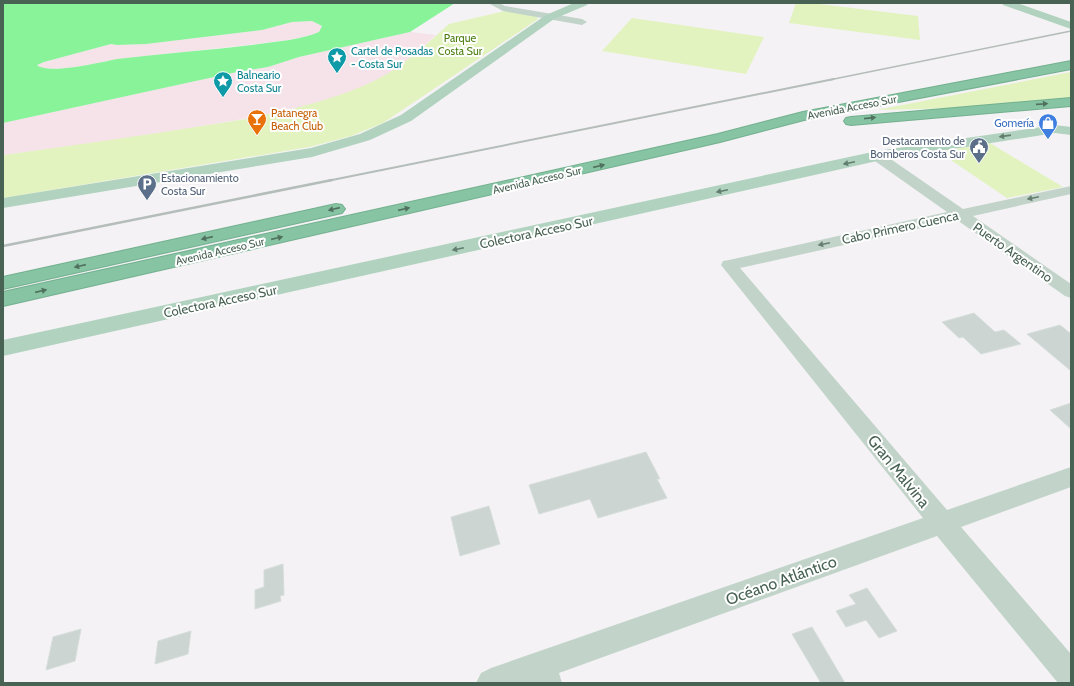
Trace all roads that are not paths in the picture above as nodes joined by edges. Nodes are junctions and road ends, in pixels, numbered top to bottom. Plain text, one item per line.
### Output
1 (492, 3) edge
2 (583, 3) edge
3 (1007, 3) edge
4 (550, 17) junction
5 (582, 22) dead end
6 (1071, 26) edge
7 (1071, 56) edge
8 (1071, 65) edge
9 (1071, 102) edge
10 (1071, 131) edge
11 (720, 138) junction
12 (877, 156) junction
13 (1071, 190) edge
14 (369, 202) dead end
15 (3, 203) edge
16 (353, 205) dead end
17 (959, 214) junction
18 (730, 264) joint
19 (3, 283) edge
20 (1071, 292) edge
21 (3, 300) edge
22 (3, 348) edge
23 (1071, 477) edge
24 (942, 523) junction
25 (544, 674) edge
26 (1071, 676) edge
27 (492, 683) edge

1 - 4 street
2 - 4 main road
3 - 6 main road
4 - 5 street
4 - 15 main road
7 - 14 highway, Avenida Acceso Sur
8 - 11 highway, Avenida Acceso Sur
11 -> 9 highway
10 -> 12 main road, Colectora Acceso Sur
21 -> 11 highway, Avenida Acceso Sur
12 - 17 street, Puerto Argentino
12 -> 22 main road, Colectora Acceso Sur
13 -> 17 street, Cabo Primero Cuenca
16 -> 19 highway, Avenida Acceso Sur
17 -> 18 street, Cabo Primero Cuenca
17 - 20 street, Puerto Argentino
18 - 24 street, Gran Malvina
23 - 24 street, Océano Atlántico
24 - 25 street, Océano Atlántico
24 - 26 street, Gran Malvina
25 - 27 street, Océano Atlántico

